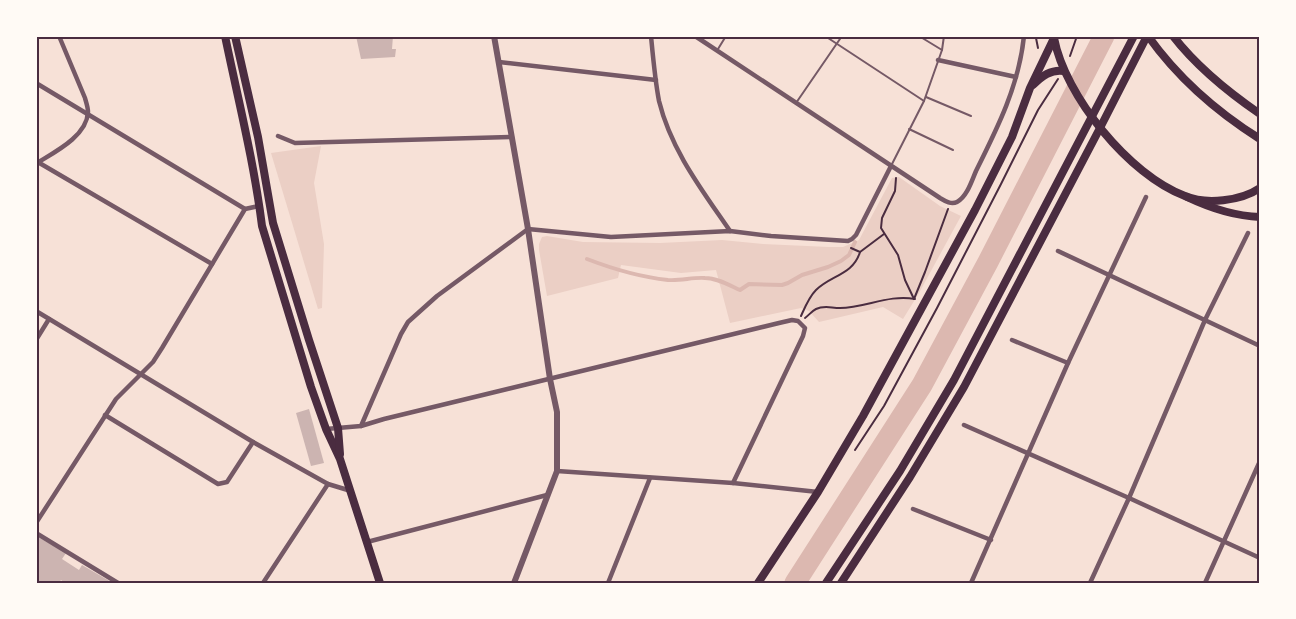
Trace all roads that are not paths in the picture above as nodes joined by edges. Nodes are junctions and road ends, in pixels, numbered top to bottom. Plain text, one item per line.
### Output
1 (59, 36) edge
2 (225, 36) edge
3 (235, 36) edge
4 (494, 36) edge
5 (651, 36) edge
6 (695, 36) edge
7 (726, 36) edge
8 (825, 36) edge
9 (842, 36) edge
10 (919, 36) edge
11 (944, 36) edge
12 (1024, 36) edge
13 (1054, 36) edge
14 (1134, 36) edge
15 (1148, 36) edge
16 (1173, 36) edge
17 (837, 44) junction
18 (716, 50) junction
19 (942, 50) junction
20 (938, 60) junction
21 (499, 62) junction
22 (1065, 72) junction
23 (1016, 77) junction
24 (656, 80) junction
25 (36, 83) edge
26 (1030, 88) junction
27 (926, 97) junction
28 (924, 101) junction
29 (796, 103) junction
30 (1260, 114) edge
31 (88, 115) junction
32 (972, 116) dead end
33 (1092, 118) junction
34 (1100, 128) junction
35 (909, 129) junction
36 (278, 136) dead end
37 (512, 138) junction
38 (1260, 139) edge
39 (953, 150) dead end
40 (37, 162) edge
41 (893, 167) junction
42 (1260, 188) edge
43 (1146, 197) dead end
44 (1187, 197) junction
45 (260, 206) junction
46 (245, 210) junction
47 (1260, 217) edge
48 (528, 229) junction
49 (730, 231) junction
50 (1248, 233) dead end
51 (1058, 251) dead end
52 (212, 264) junction
53 (1109, 275) junction
54 (36, 311) edge
55 (49, 319) junction
56 (1205, 320) junction
57 (36, 340) edge
58 (1012, 340) dead end
59 (1260, 346) edge
60 (1068, 363) junction
61 (140, 373) junction
62 (550, 379) junction
63 (105, 415) junction
64 (964, 425) dead end
65 (362, 426) junction
66 (338, 428) junction
67 (326, 429) junction
68 (253, 442) junction
69 (1029, 453) junction
70 (340, 459) junction
71 (1260, 461) edge
72 (557, 471) junction
73 (650, 478) junction
74 (733, 483) junction
75 (328, 484) junction
76 (351, 492) junction
77 (818, 492) junction
78 (548, 495) junction
79 (1129, 498) junction
80 (912, 509) dead end
81 (36, 523) edge
82 (36, 533) edge
83 (991, 540) junction
84 (1224, 540) junction
85 (367, 542) junction
86 (1260, 558) edge
87 (118, 583) edge
88 (263, 583) edge
89 (380, 583) edge
90 (514, 583) edge
91 (609, 583) edge
92 (758, 583) edge
93 (826, 583) edge
94 (840, 583) edge
95 (971, 583) edge
96 (1089, 583) edge
97 (1205, 583) edge

1 - 31 street
2 - 45 main road
3 - 66 main road
4 - 21 street
5 - 24 street
6 - 18 street
7 - 18 lane
8 - 17 lane
9 - 17 lane
10 - 19 lane
11 - 19 lane
12 - 23 street
13 - 22 main road
13 - 26 main road
14 - 33 main road
15 - 34 main road
15 - 38 highway
16 - 30 highway
17 - 28 lane
17 - 29 lane
18 - 29 street
19 - 20 lane
20 - 23 street
20 - 27 lane
21 - 24 street
21 - 37 street
22 - 26 main road
22 - 33 main road
23 - 41 street
24 - 49 street
25 - 31 street
26 - 77 main road
27 - 28 lane
27 - 32 lane
28 - 35 lane
29 - 41 street
31 - 40 street
31 - 46 street
33 - 34 main road
33 - 93 main road
34 - 44 main road
34 - 94 main road
35 - 39 lane
35 - 41 lane
36 - 37 street
37 - 48 street
40 - 52 street
41 - 49 street
42 - 44 main road
43 - 53 street
44 - 47 highway
45 - 46 street
45 - 67 main road
46 - 52 street
48 - 49 street
48 - 62 street
48 - 65 street
50 - 56 street
51 - 53 street
52 - 61 street
53 - 56 street
53 - 60 street
54 - 55 street
55 - 57 street
55 - 61 street
56 - 59 street
56 - 79 street
58 - 60 street
60 - 69 street
61 - 63 street
61 - 68 street
62 - 65 street
62 - 72 street
62 - 74 street
63 - 68 street
63 - 81 street
64 - 69 street
65 - 66 street
66 - 67 street
66 - 70 main road
67 - 70 main road
68 - 75 street
69 - 79 street
69 - 83 street
70 - 76 main road
71 - 84 street
72 - 73 street
72 - 78 street
73 - 74 street
73 - 91 street
74 - 77 street
75 - 76 street
75 - 88 street
76 - 85 main road
77 - 92 main road
78 - 85 street
78 - 90 street
79 - 84 street
79 - 96 street
80 - 83 street
82 - 87 street
83 - 95 street
84 - 86 street
84 - 97 street
85 - 89 main road

